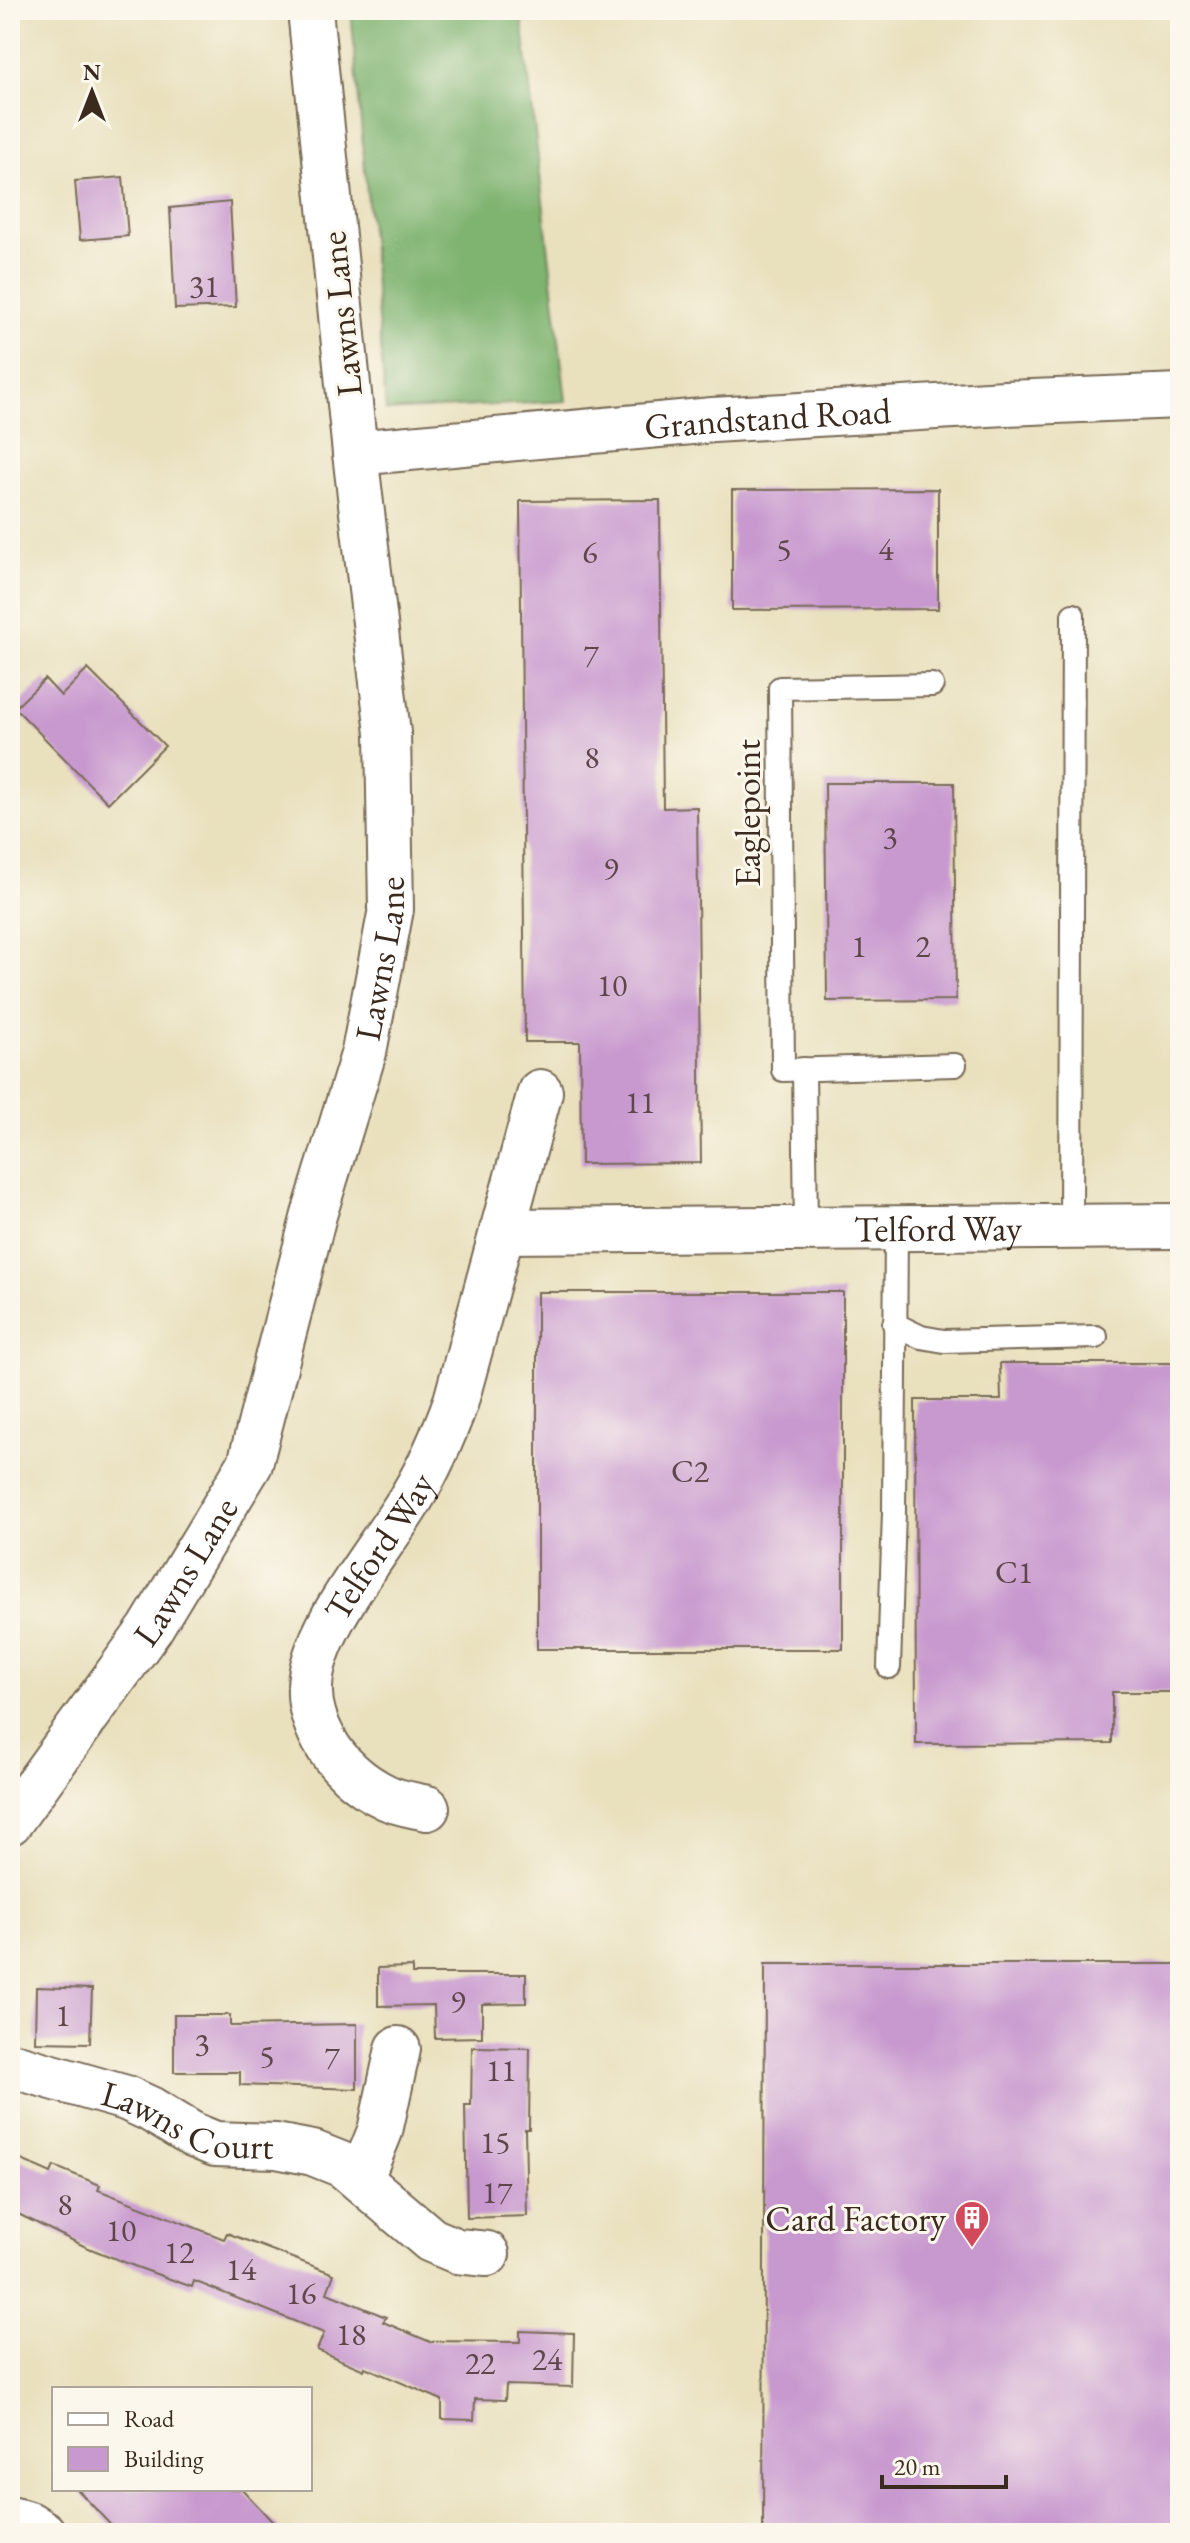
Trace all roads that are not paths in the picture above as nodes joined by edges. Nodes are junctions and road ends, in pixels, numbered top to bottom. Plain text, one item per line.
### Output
1 (310, 10) edge
2 (1180, 396) edge
3 (355, 453) junction
4 (1073, 615) dead end
5 (932, 685) dead end
6 (955, 1065) dead end
7 (804, 1069) junction
8 (540, 1092) dead end
9 (1180, 1226) edge
10 (1071, 1227) junction
11 (806, 1229) junction
12 (896, 1229) junction
13 (502, 1231) junction
14 (894, 1324) junction
15 (1096, 1337) dead end
16 (889, 1667) dead end
17 (427, 1808) dead end
18 (10, 1822) edge
19 (398, 2049) dead end
20 (10, 2065) edge
21 (361, 2178) junction
22 (487, 2254) dead end
23 (10, 2519) edge
24 (43, 2533) edge

1 - 3 street, Lawns Lane
2 - 3 street, Grandstand Road
3 - 18 street, Lawns Lane
4 - 10 lane
5 - 7 lane, Eaglepoint
6 - 7 lane
7 - 11 lane
8 - 13 street, Telford Way
9 - 10 street, Telford Way
10 - 12 street, Telford Way
11 - 12 street, Telford Way
11 - 13 street, Telford Way
12 - 14 lane
13 - 17 street, Telford Way
14 - 15 lane
14 - 16 lane
19 - 21 street
20 - 21 street, Lawns Court
21 - 22 street, Lawns Court
23 - 24 street

